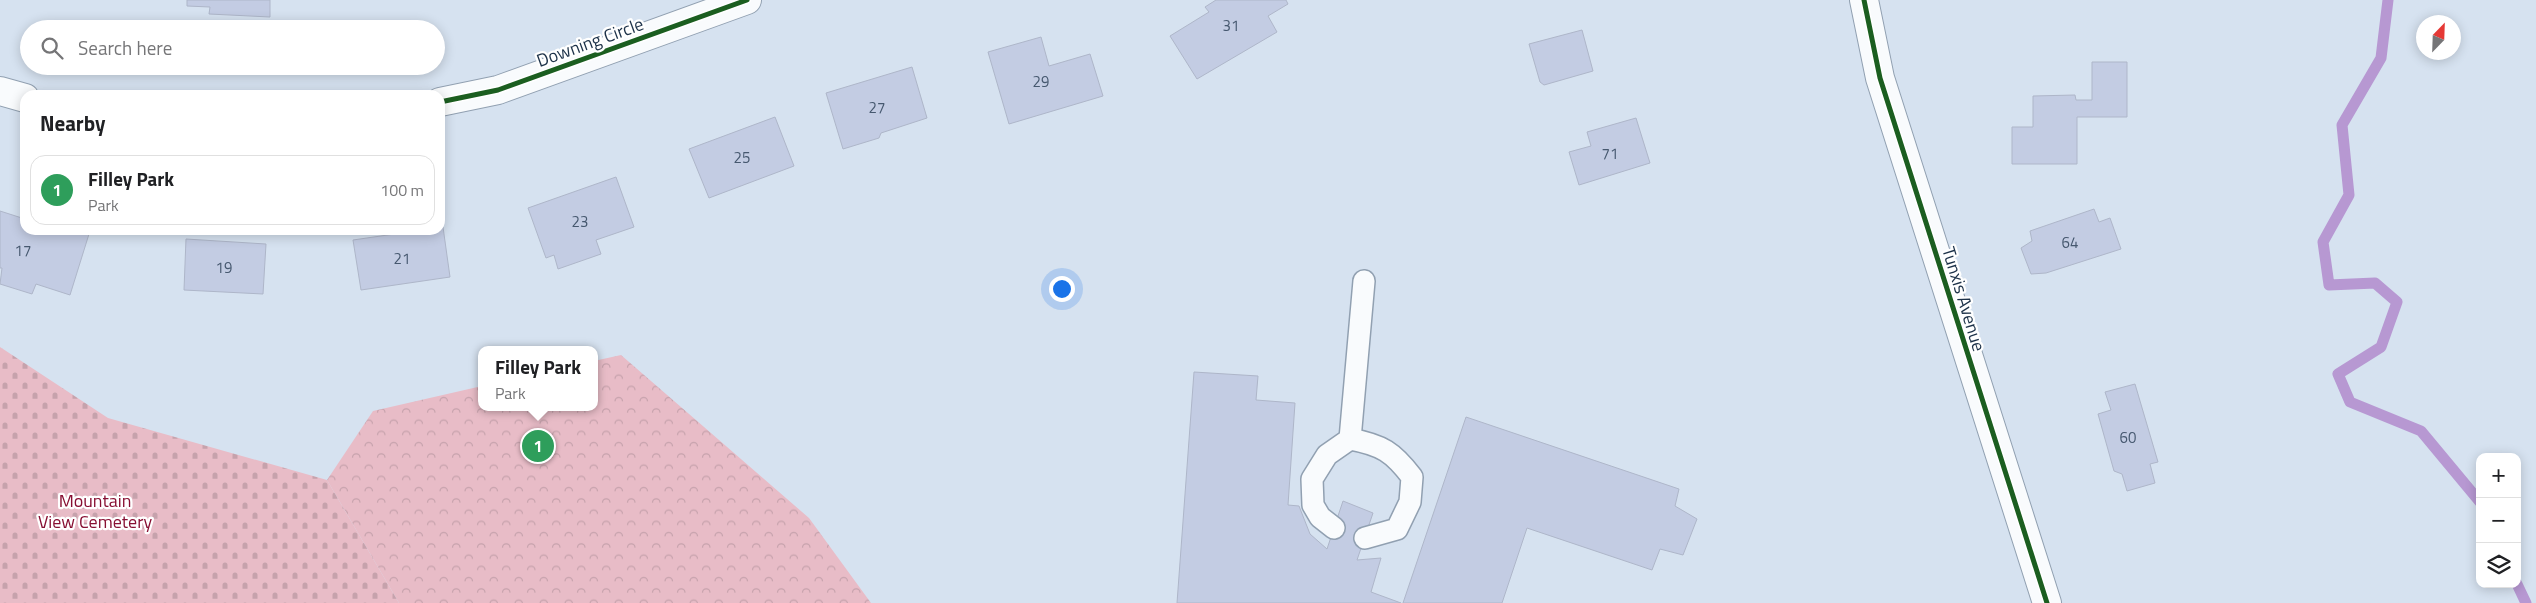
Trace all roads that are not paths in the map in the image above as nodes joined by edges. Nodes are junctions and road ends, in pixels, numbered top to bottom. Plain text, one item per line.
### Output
1 (747, 0) edge
2 (1864, 0) edge
3 (0, 91) edge
4 (20, 97) edge
5 (445, 101) edge
6 (1364, 281) dead end
7 (1350, 439) junction
8 (1334, 528) dead end
9 (1364, 538) dead end
10 (2048, 603) edge

1 - 5 main road, Downing Circle
2 - 10 main road, Tunxis Avenue
3 - 4 main road
6 - 7 lane
7 - 8 lane
7 - 9 lane

